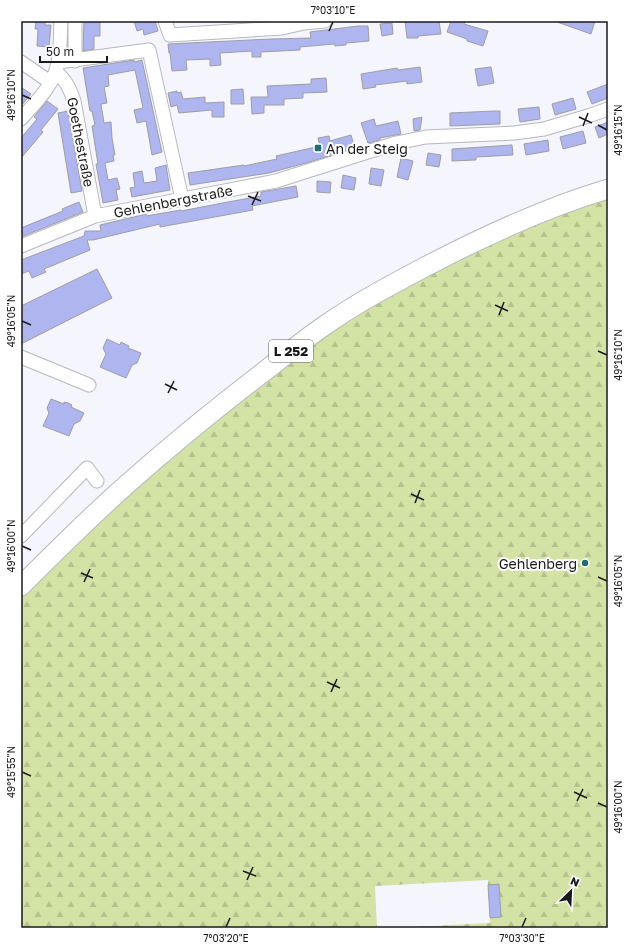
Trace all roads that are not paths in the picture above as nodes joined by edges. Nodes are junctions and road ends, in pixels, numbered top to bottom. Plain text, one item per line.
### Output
1 (61, 21) edge
2 (75, 21) edge
3 (165, 21) edge
4 (325, 21) edge
5 (282, 24) edge
6 (75, 60) junction
7 (21, 62) edge
8 (55, 72) junction
9 (608, 109) edge
10 (21, 119) edge
11 (608, 189) edge
12 (182, 199) junction
13 (95, 216) junction
14 (21, 246) edge
15 (21, 357) edge
16 (89, 385) dead end
17 (97, 481) dead end
18 (21, 536) edge
19 (21, 586) edge

1 - 8 street
2 - 6 street
3 - 5 street
4 - 5 street
6 - 8 street
6 - 12 street
7 - 8 street, Goethestraße
8 - 10 street
8 - 13 street, Goethestraße
9 - 12 street, Gehlenbergstraße
11 - 19 highway, L 252
12 - 13 street, Gehlenbergstraße
13 - 14 street, Gehlenbergstraße
15 - 16 street
17 - 18 street

